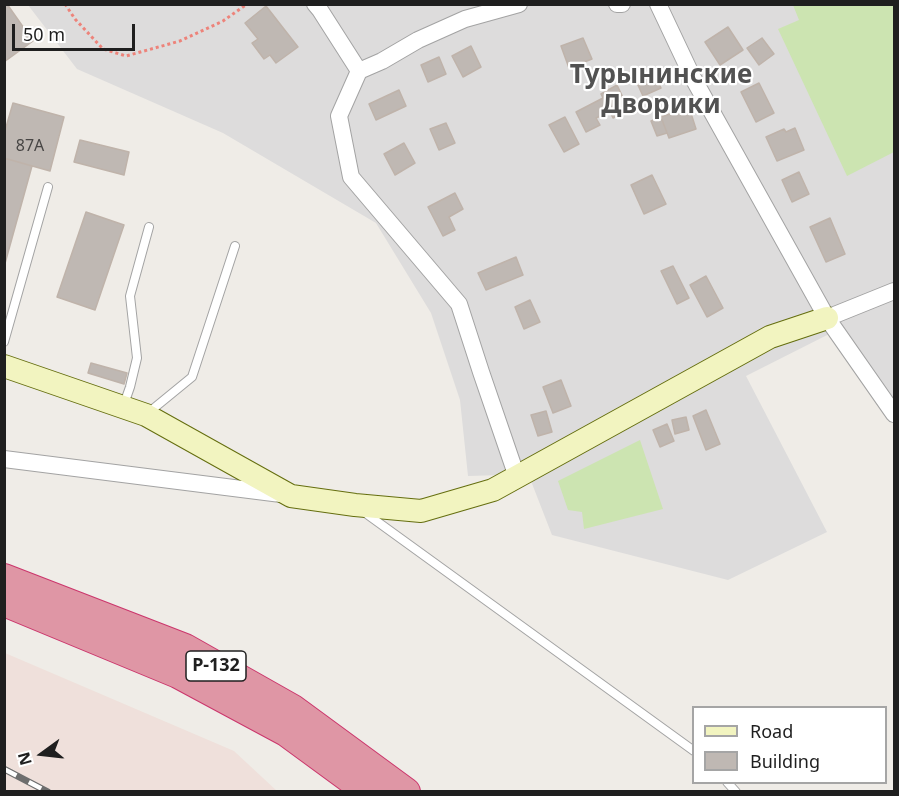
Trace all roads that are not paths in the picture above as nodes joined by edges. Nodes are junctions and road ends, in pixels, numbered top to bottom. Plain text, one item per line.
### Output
1 (315, 4) edge
2 (519, 4) edge
3 (617, 4) edge
4 (622, 4) edge
5 (658, 4) edge
6 (359, 71) junction
7 (48, 187) dead end
8 (148, 227) dead end
9 (235, 246) dead end
10 (894, 291) edge
11 (827, 318) junction
12 (4, 342) edge
13 (4, 366) edge
14 (123, 407) junction
15 (894, 414) edge
16 (146, 415) junction
17 (4, 459) edge
18 (517, 477) junction
19 (291, 496) junction
20 (355, 505) junction
21 (4, 578) edge
22 (4, 602) edge
23 (692, 750) edge
24 (368, 792) edge
25 (406, 792) edge

1 - 6 street
2 - 6 street
3 - 4 street
5 - 11 street
6 - 18 street
7 - 12 lane
8 - 14 lane
9 - 16 lane
10 - 11 street
11 - 15 street
11 - 18 street
13 - 14 street
14 - 16 street
16 - 19 street
17 - 19 street
18 - 20 street
19 - 20 street
20 - 23 lane
21 - 25 highway, Р-132
22 - 24 highway, Р-132

